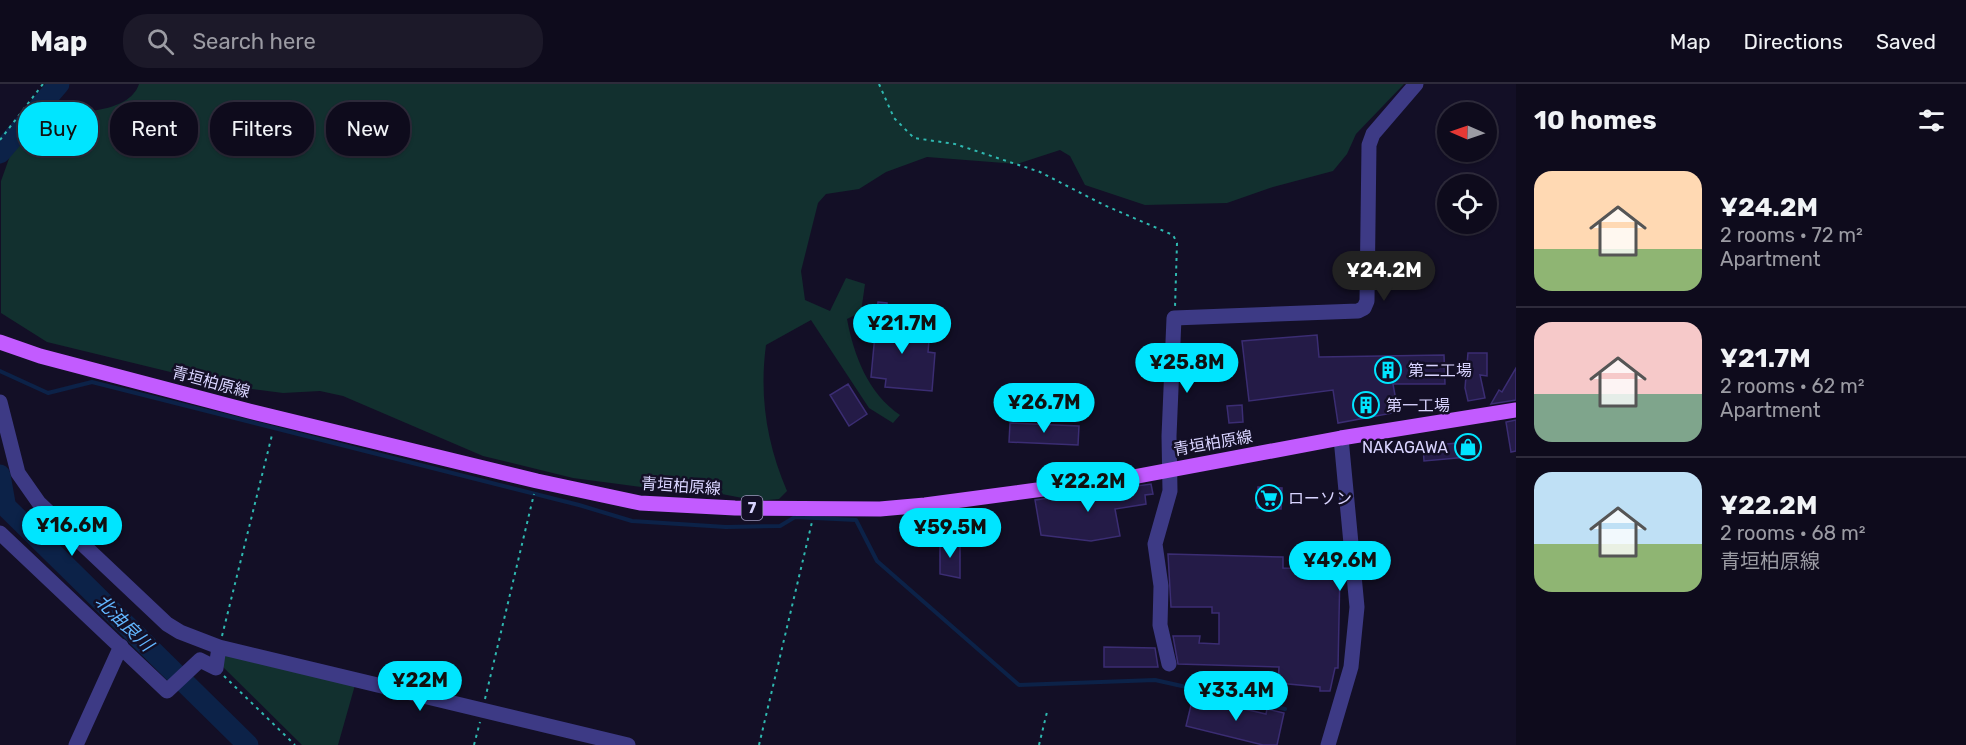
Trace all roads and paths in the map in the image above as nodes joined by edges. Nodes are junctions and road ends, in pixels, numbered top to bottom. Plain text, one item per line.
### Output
1 (43, 84) edge
2 (879, 84) edge
3 (1416, 84) edge
4 (0, 140) edge
5 (1174, 318) junction
6 (0, 343) edge
7 (0, 402) edge
8 (1516, 410) edge
9 (272, 435) dead end
10 (1341, 438) junction
11 (1168, 469) junction
12 (537, 481) junction
13 (816, 508) junction
14 (0, 533) edge
15 (121, 646) junction
16 (219, 647) junction
17 (1169, 664) dead end
18 (216, 668) junction
19 (483, 710) junction
20 (1047, 712) dead end
21 (76, 745) edge
22 (295, 745) edge
23 (474, 745) edge
24 (628, 745) edge
25 (759, 745) edge
26 (1039, 745) edge
27 (1328, 745) edge

1 - 4 path
2 - 5 path
3 - 5 street
5 - 11 street
6 - 12 main road, 青垣柏原線 / 7
7 - 16 street
8 - 10 main road, 青垣柏原線 / 7
9 - 16 path
10 - 11 main road, 青垣柏原線 / 7
10 - 27 street
11 - 13 main road, 青垣柏原線 / 7
11 - 17 street
12 - 13 main road, 青垣柏原線 / 7
12 - 19 path
13 - 25 path
14 - 15 street
15 - 18 street
15 - 21 street
16 - 18 street
16 - 19 street
18 - 22 path
19 - 23 path
19 - 24 street
20 - 26 path

